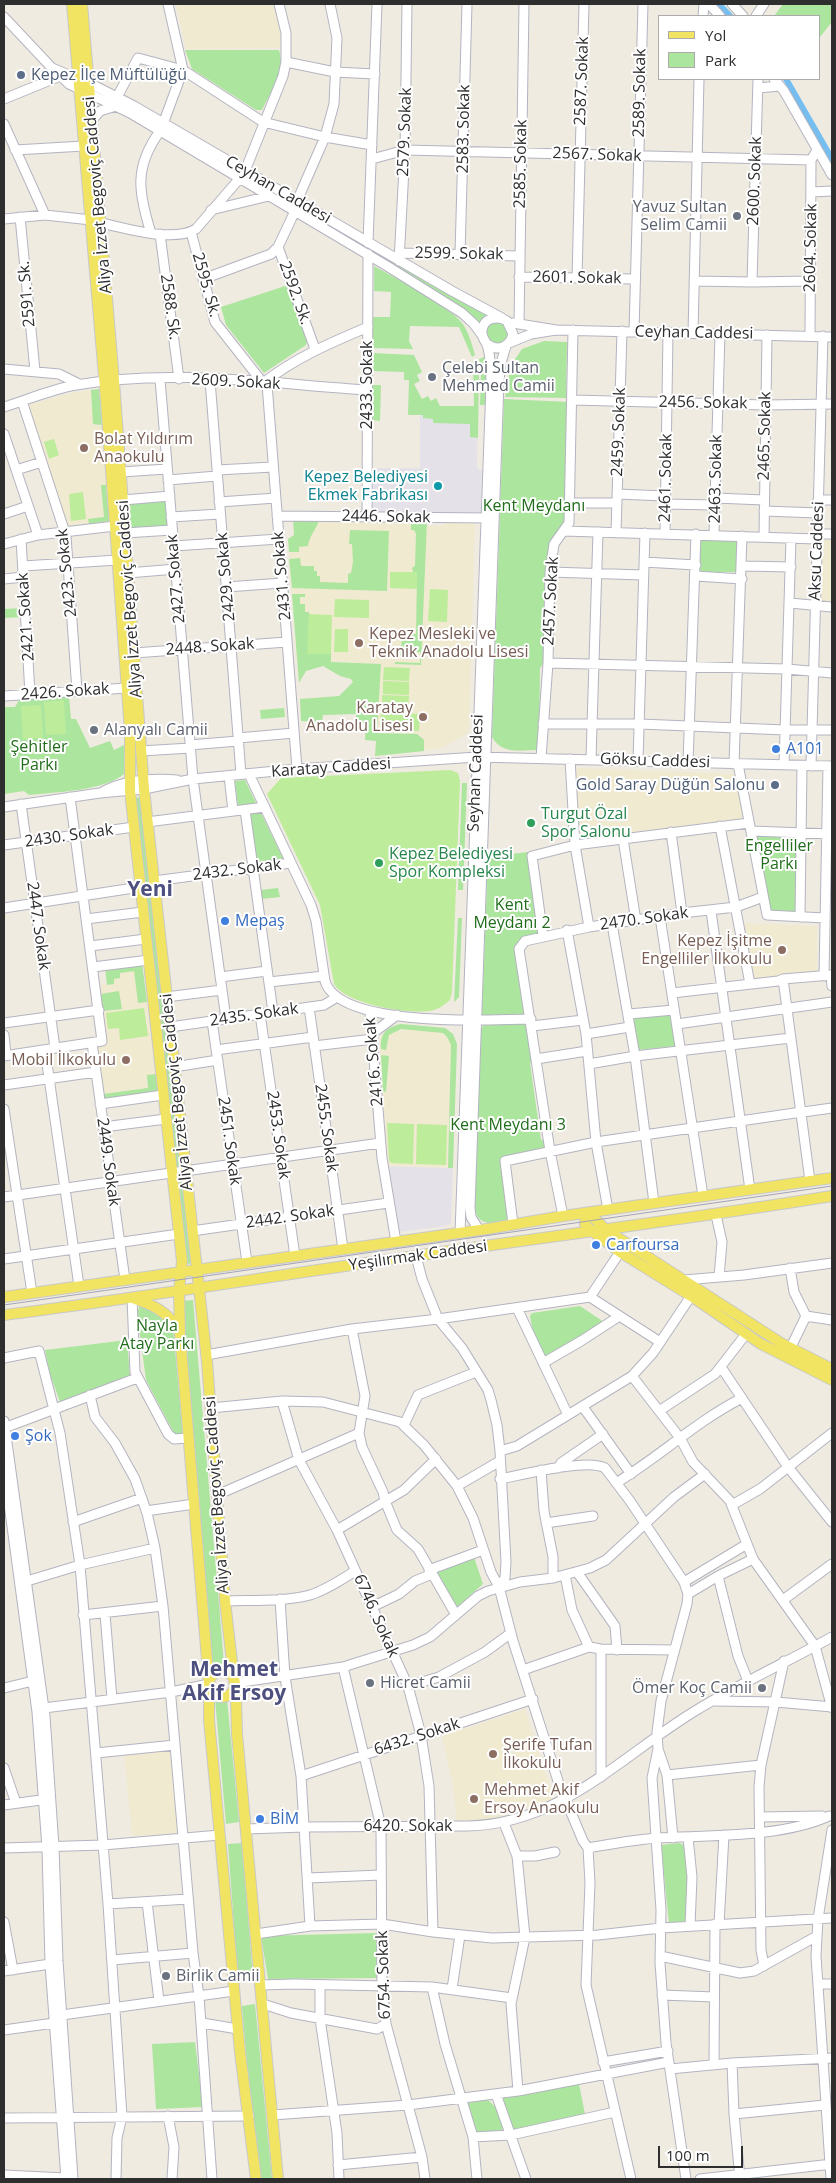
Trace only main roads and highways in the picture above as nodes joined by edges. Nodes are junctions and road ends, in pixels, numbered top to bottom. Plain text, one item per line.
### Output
1 (72, 4) edge
2 (82, 4) edge
3 (84, 86) junction
4 (96, 222) junction
5 (109, 381) junction
6 (832, 1178) edge
7 (832, 1196) edge
8 (589, 1213) junction
9 (606, 1230) junction
10 (590, 1232) junction
11 (197, 1269) junction
12 (181, 1272) junction
13 (198, 1288) junction
14 (179, 1291) junction
15 (4, 1297) edge
16 (132, 1298) junction
17 (4, 1315) edge
18 (180, 1334) junction
19 (832, 1370) edge
20 (832, 1380) edge
21 (235, 1683) junction
22 (209, 1684) junction
23 (256, 2179) edge
24 (278, 2179) edge

1 - 3 main road, Aliya İzzet Begoviç Caddesi
2 - 3 main road, Aliya İzzet Begoviç Caddesi
3 - 4 main road, Aliya İzzet Begoviç Caddesi
3 - 4 main road, Aliya İzzet Begoviç Caddesi
4 - 5 main road, Aliya İzzet Begoviç Caddesi
5 - 11 main road, Aliya İzzet Begoviç Caddesi
5 - 12 main road, Aliya İzzet Begoviç Caddesi
6 - 8 main road, Yeşilırmak Caddesi
7 - 9 main road, Yeşilırmak Caddesi
8 - 9 main road
8 - 10 main road
8 - 11 main road, Yeşilırmak Caddesi
9 - 10 main road, Yeşilırmak Caddesi
9 - 19 main road
10 - 13 main road, Yeşilırmak Caddesi
10 - 20 main road
11 - 12 main road, Yeşilırmak Caddesi
11 - 13 main road, Aliya İzzet Begoviç Caddesi
12 - 14 main road, Aliya İzzet Begoviç Caddesi
12 - 15 main road, Yeşilırmak Caddesi
13 - 14 main road, Yeşilırmak Caddesi
13 - 21 main road, Aliya İzzet Begoviç Caddesi
14 - 16 main road, Yeşilırmak Caddesi
14 - 18 main road, Aliya İzzet Begoviç Caddesi
16 - 17 main road, Yeşilırmak Caddesi
16 - 18 main road
18 - 22 main road, Aliya İzzet Begoviç Caddesi
21 - 22 main road
21 - 22 main road
21 - 24 main road, Aliya İzzet Begoviç Caddesi
22 - 23 main road, Aliya İzzet Begoviç Caddesi

